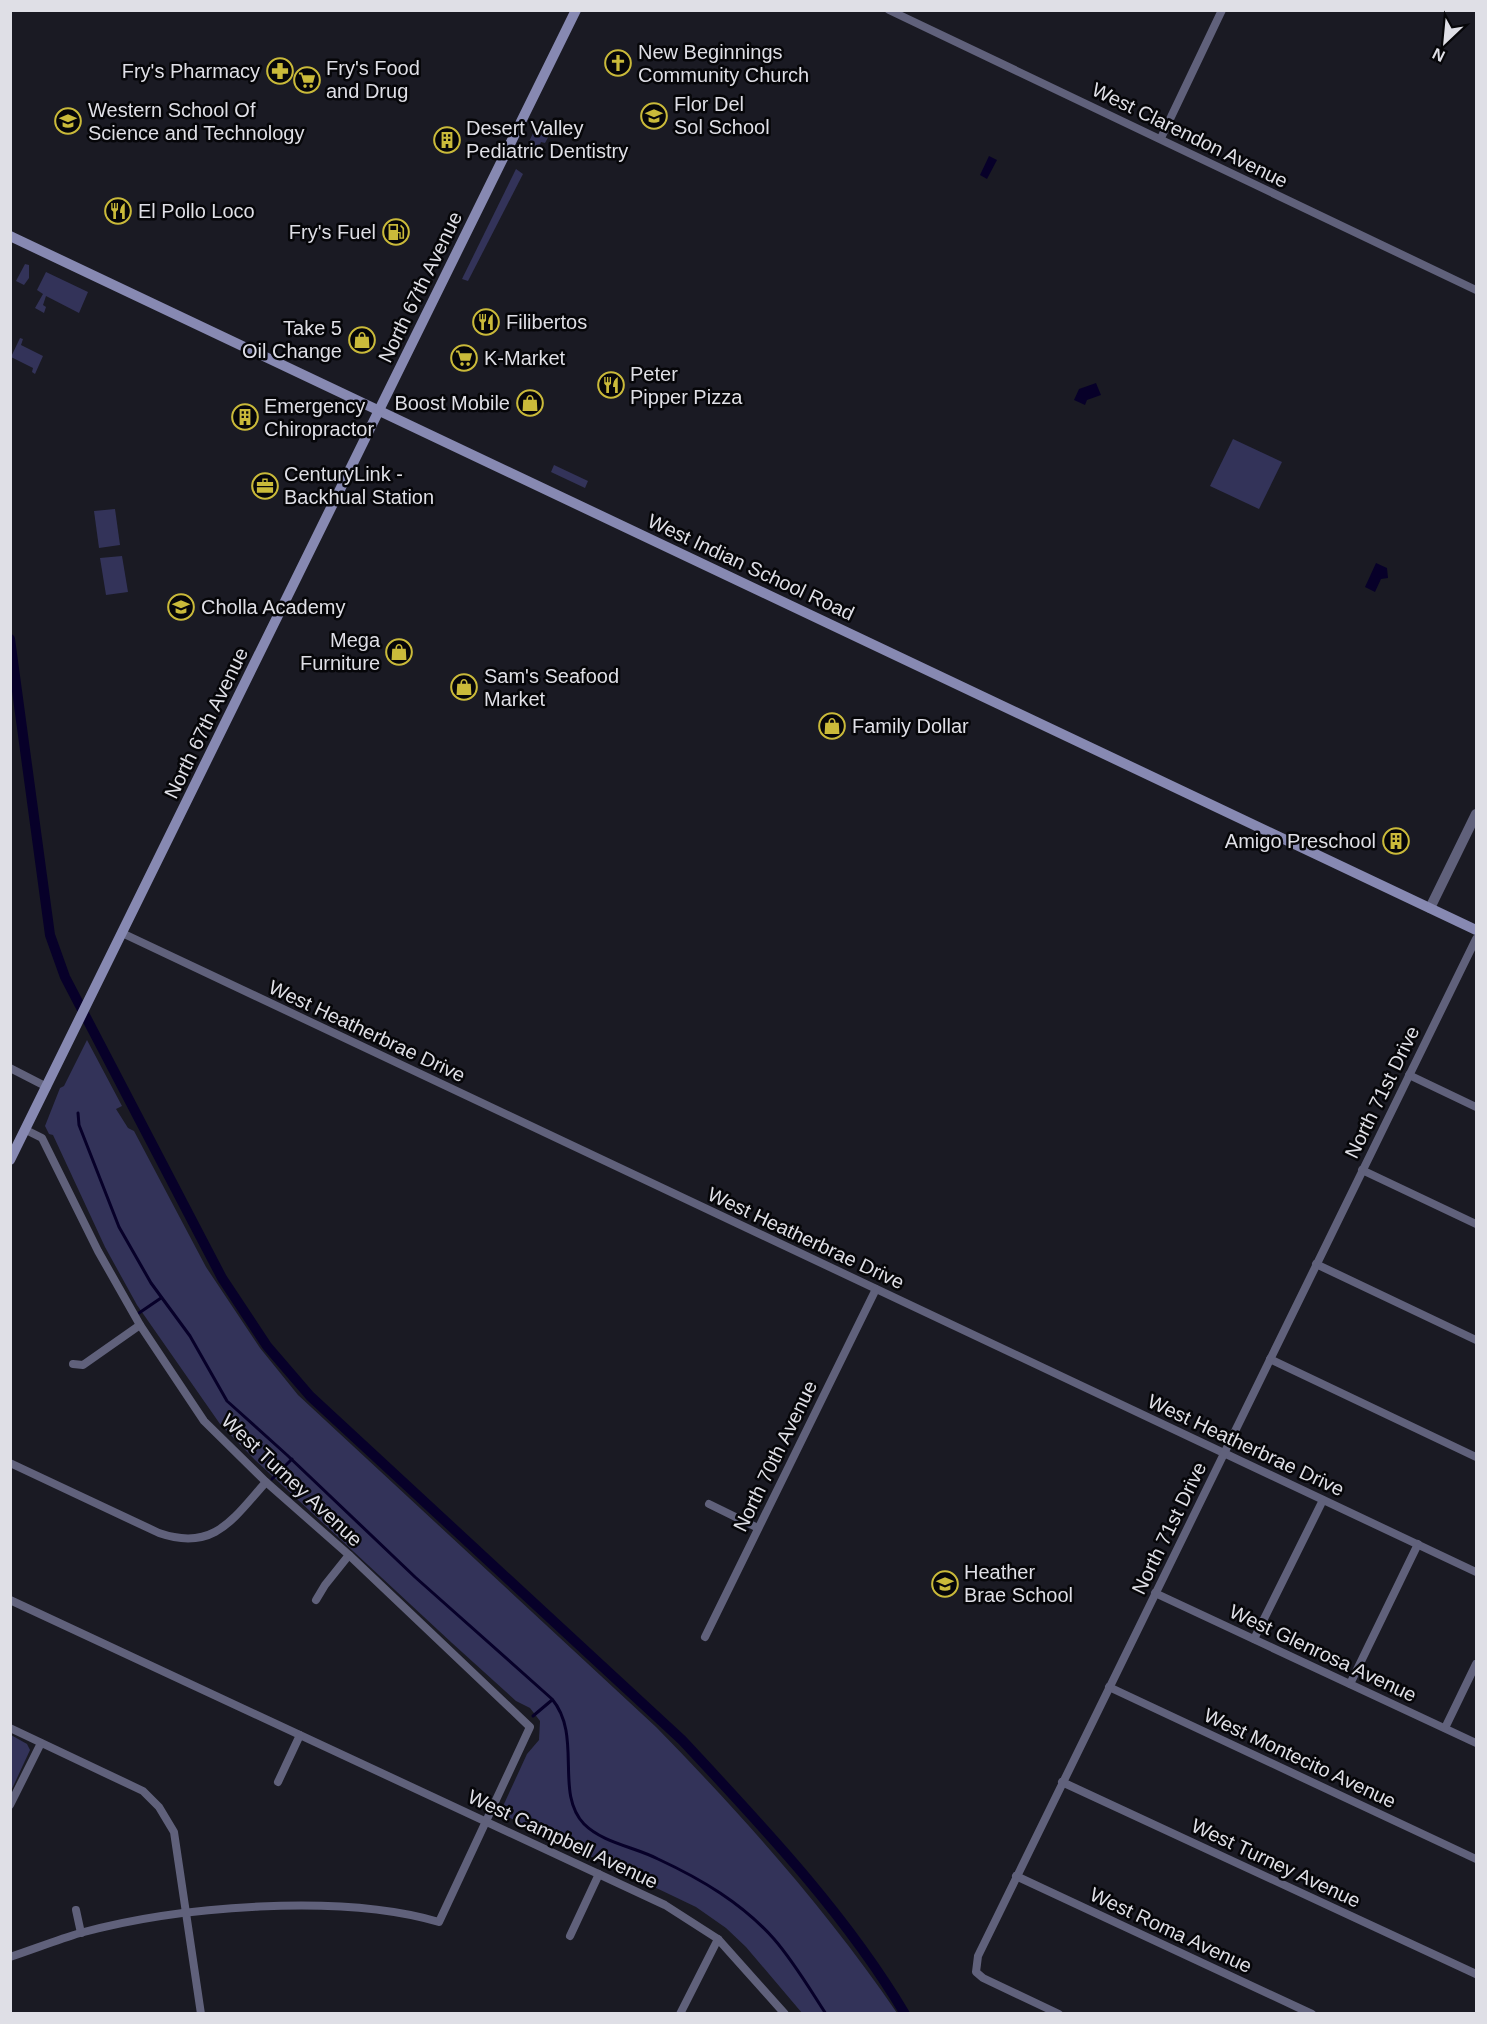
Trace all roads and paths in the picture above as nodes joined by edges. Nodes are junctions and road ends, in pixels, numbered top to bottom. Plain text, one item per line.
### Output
1 (576, 10) edge
2 (890, 10) edge
3 (1222, 10) edge
4 (1161, 138) junction
5 (10, 236) edge
6 (1476, 290) edge
7 (379, 412) junction
8 (1476, 814) edge
9 (1430, 908) junction
10 (1476, 930) edge
11 (122, 933) junction
12 (1476, 939) edge
13 (10, 1068) edge
14 (1409, 1075) junction
15 (47, 1087) junction
16 (1476, 1107) edge
17 (26, 1130) junction
18 (10, 1160) edge
19 (1362, 1170) junction
20 (1476, 1224) edge
21 (1316, 1264) junction
22 (876, 1289) junction
23 (140, 1325) junction
24 (1476, 1340) edge
25 (1270, 1359) junction
26 (73, 1364) dead end
27 (1224, 1453) junction
28 (1476, 1457) edge
29 (10, 1463) edge
30 (266, 1482) junction
31 (1323, 1500) junction
32 (709, 1504) dead end
33 (758, 1528) junction
34 (1418, 1544) junction
35 (349, 1555) junction
36 (1476, 1572) edge
37 (1155, 1593) junction
38 (10, 1600) edge
39 (316, 1600) dead end
40 (705, 1637) dead end
41 (1254, 1639) junction
42 (1476, 1664) edge
43 (1350, 1684) junction
44 (1109, 1687) junction
45 (10, 1728) edge
46 (1445, 1728) junction
47 (300, 1735) junction
48 (41, 1743) junction
49 (1476, 1743) edge
50 (278, 1782) dead end
51 (1062, 1782) junction
52 (10, 1805) edge
53 (486, 1821) junction
54 (1476, 1859) edge
55 (599, 1874) junction
56 (1016, 1876) junction
57 (76, 1910) dead end
58 (186, 1913) junction
59 (81, 1933) junction
60 (570, 1936) dead end
61 (718, 1939) junction
62 (10, 1957) edge
63 (1476, 1974) edge
64 (201, 2013) edge
65 (681, 2013) edge
66 (785, 2013) edge
67 (1059, 2013) edge
68 (1312, 2013) edge

1 - 7 main road, North 67th Avenue
2 - 4 street, West Clarendon Avenue
3 - 4 street
4 - 6 street, West Clarendon Avenue
5 - 7 main road, West Indian School Road
7 - 9 main road, West Indian School Road
7 - 11 main road, North 67th Avenue
8 - 9 street
9 - 10 main road, West Indian School Road
11 - 15 main road, North 67th Avenue
11 - 22 street, West Heatherbrae Drive
12 - 14 street, North 71st Drive
13 - 15 street
14 - 16 street
14 - 19 street, North 71st Drive
15 - 17 main road, North 67th Avenue
17 - 18 main road, North 67th Avenue
17 - 23 street, West Turney Avenue
19 - 20 street
19 - 21 street, North 71st Drive
21 - 24 street
21 - 25 street, North 71st Drive
22 - 27 street, West Heatherbrae Drive
22 - 33 street, North 70th Avenue
23 - 26 street
23 - 30 street, West Turney Avenue
25 - 27 street, North 71st Drive
25 - 28 street
27 - 31 street, West Heatherbrae Drive
27 - 37 street, North 71st Drive
29 - 30 street
30 - 35 street, West Turney Avenue
31 - 34 street, West Heatherbrae Drive
31 - 41 street
32 - 33 street
33 - 40 street, North 70th Avenue
34 - 36 street, West Heatherbrae Drive
34 - 43 street
35 - 39 street
35 - 53 street, West Turney Avenue
37 - 41 street, West Glenrosa Avenue
37 - 44 street, North 71st Drive
38 - 47 street, West Campbell Avenue
41 - 43 street, West Glenrosa Avenue
42 - 46 street
43 - 46 street, West Glenrosa Avenue
44 - 51 street, North 71st Drive
44 - 54 street, West Montecito Avenue
45 - 48 street
46 - 49 street, West Glenrosa Avenue
47 - 50 street
47 - 53 street, West Campbell Avenue
48 - 52 street
48 - 58 street
51 - 56 street, North 71st Drive
51 - 63 street, West Turney Avenue
53 - 55 street, West Campbell Avenue
53 - 58 street
55 - 60 street
55 - 61 street, West Campbell Avenue
56 - 67 street, North 71st Drive
56 - 68 street, West Roma Avenue
57 - 59 street
58 - 59 street
58 - 64 street
59 - 62 street
61 - 65 street
61 - 66 street, West Campbell Avenue

